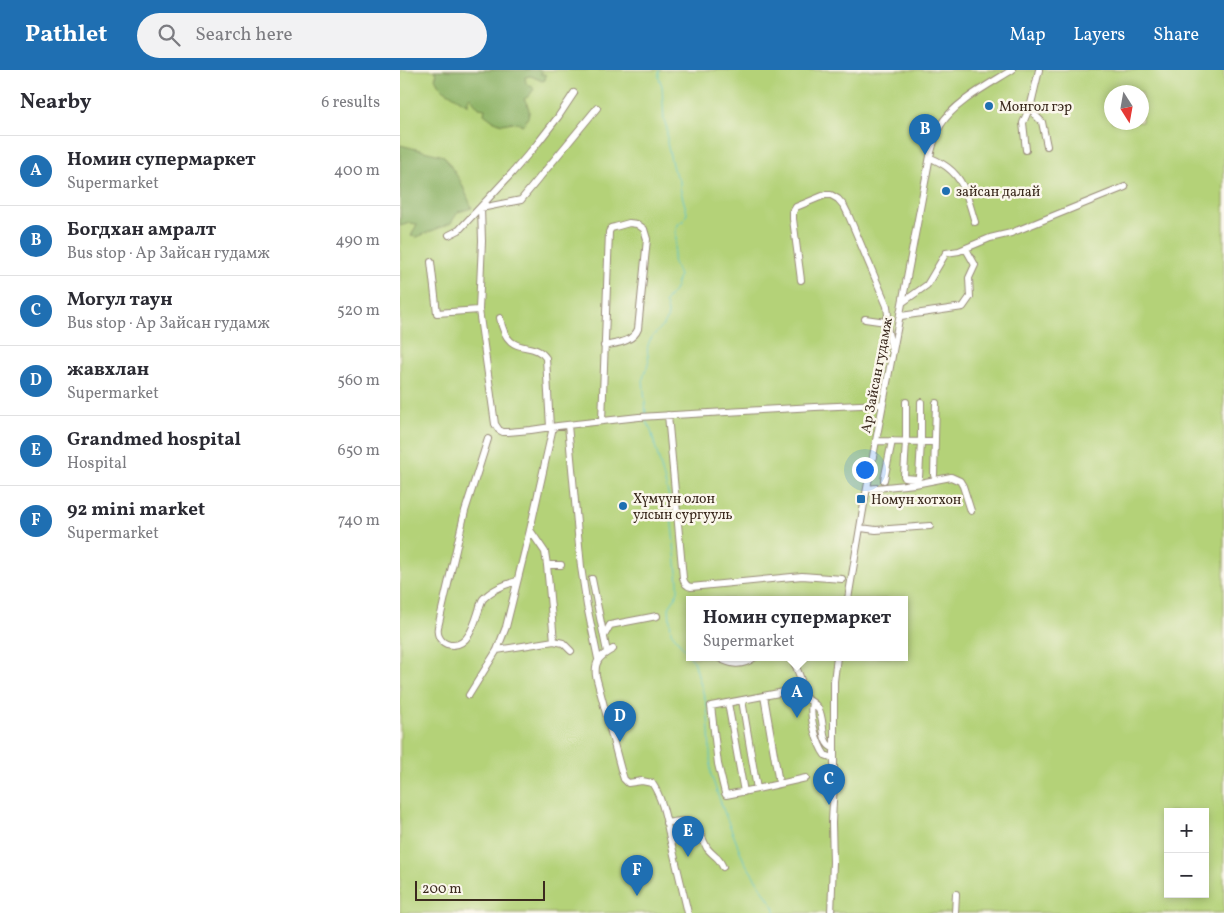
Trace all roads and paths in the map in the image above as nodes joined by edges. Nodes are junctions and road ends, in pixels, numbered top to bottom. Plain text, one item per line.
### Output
1 (1012, 70) edge
2 (1039, 70) edge
3 (574, 93) dead end
4 (1032, 104) junction
5 (597, 108) dead end
6 (1047, 146) dead end
7 (1026, 150) dead end
8 (930, 157) junction
9 (1125, 187) dead end
10 (481, 208) junction
11 (975, 222) dead end
12 (449, 234) dead end
13 (966, 249) junction
14 (431, 262) dead end
15 (801, 280) dead end
16 (903, 302) junction
17 (479, 310) junction
18 (901, 316) junction
19 (500, 318) dead end
20 (865, 319) dead end
21 (886, 322) junction
22 (604, 346) junction
23 (893, 354) junction
24 (906, 402) dead end
25 (920, 402) dead end
26 (936, 403) dead end
27 (883, 404) junction
28 (668, 415) junction
29 (602, 421) junction
30 (568, 425) junction
31 (551, 427) junction
32 (488, 439) dead end
33 (876, 441) junction
34 (892, 441) junction
35 (906, 442) junction
36 (921, 442) junction
37 (936, 442) junction
38 (934, 475) dead end
39 (884, 480) dead end
40 (868, 489) junction
41 (971, 511) dead end
42 (930, 526) dead end
43 (861, 528) junction
44 (530, 530) junction
45 (547, 565) junction
46 (561, 566) dead end
47 (592, 579) dead end
48 (842, 579) dead end
49 (517, 581) junction
50 (849, 596) edge
51 (657, 616) dead end
52 (604, 636) junction
53 (554, 641) junction
54 (497, 650) junction
55 (571, 651) dead end
56 (598, 659) junction
57 (728, 661) edge
58 (748, 661) edge
59 (793, 661) edge
60 (836, 661) edge
61 (468, 695) dead end
62 (764, 696) junction
63 (803, 696) junction
64 (742, 700) junction
65 (728, 703) junction
66 (812, 703) junction
67 (833, 748) junction
68 (833, 758) junction
69 (806, 778) dead end
70 (779, 783) junction
71 (757, 789) junction
72 (744, 792) junction
73 (666, 823) junction
74 (723, 867) dead end
75 (956, 894) dead end
76 (688, 913) edge
77 (831, 913) edge
78 (955, 913) edge

1 - 8 street, Ар Зайсан гудамж
2 - 4 street
3 - 10 street
4 - 6 street
4 - 7 street
5 - 10 street
8 - 11 street
8 - 16 street, Ар Зайсан гудамж
9 - 13 street
10 - 12 street
10 - 17 street
13 - 16 street
13 - 18 street
14 - 17 street
15 - 21 street
16 - 18 street, Ар Зайсан гудамж
17 - 31 street
18 - 23 street, Ар Зайсан гудамж
19 - 31 street
20 - 21 street
21 - 23 street
22 - 22 street
22 - 29 street
23 - 27 street, Ар Зайсан гудамж
24 - 35 street
25 - 36 street
26 - 37 street
27 - 28 street
27 - 33 street, Ар Зайсан гудамж
28 - 29 street
28 - 48 street
29 - 30 street
30 - 31 street
30 - 56 street
31 - 44 street
32 - 49 street
33 - 34 street
33 - 40 street, Ар Зайсан гудамж
34 - 35 street
34 - 39 street
35 - 36 street
35 - 36 street
36 - 37 street
37 - 38 street
40 - 41 street
40 - 43 street, Ар Зайсан гудамж
42 - 43 street
43 - 50 street, Ар Зайсан гудамж
44 - 45 street
44 - 49 street
45 - 46 street
45 - 53 street
47 - 52 street
49 - 54 street
51 - 52 street
52 - 56 street
53 - 54 street
53 - 55 street
54 - 61 street
56 - 73 street
57 - 58 street
59 - 63 street
60 - 67 street
62 - 63 street
62 - 64 street
62 - 70 street
63 - 66 street
64 - 65 street
64 - 71 street
65 - 72 street
65 - 72 street
66 - 67 street
66 - 68 street
67 - 68 street
68 - 77 street
69 - 70 street
70 - 71 street
71 - 72 street
73 - 74 street
73 - 76 street
75 - 78 street

